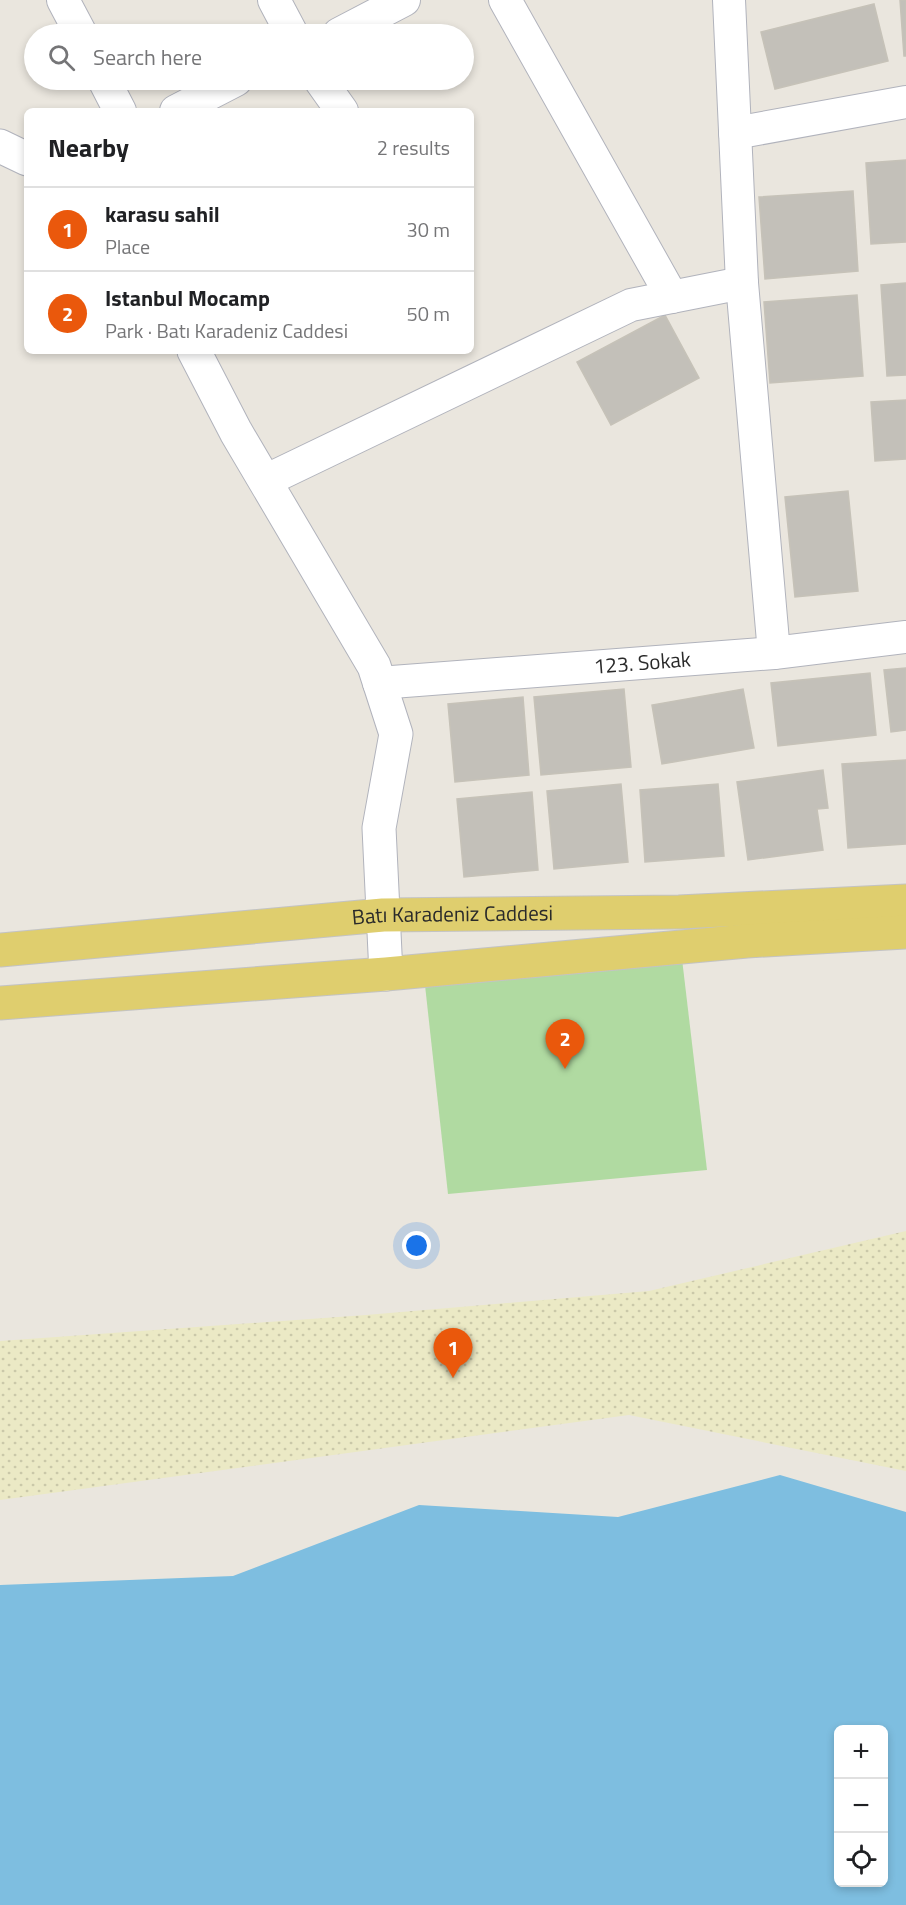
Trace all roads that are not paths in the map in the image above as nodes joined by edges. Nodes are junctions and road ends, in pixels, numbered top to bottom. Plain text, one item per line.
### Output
1 (63, 0) edge
2 (274, 0) edge
3 (404, 0) edge
4 (505, 0) edge
5 (729, 0) edge
6 (76, 24) edge
7 (287, 24) edge
8 (358, 24) edge
9 (109, 90) edge
10 (217, 90) edge
11 (327, 90) edge
12 (906, 102) edge
13 (118, 108) edge
14 (182, 108) edge
15 (340, 108) edge
16 (735, 133) junction
17 (742, 283) junction
18 (672, 297) junction
19 (199, 354) edge
20 (265, 481) junction
21 (906, 637) edge
22 (774, 652) junction
23 (379, 683) junction
24 (906, 901) edge
25 (383, 915) junction
26 (906, 932) edge
27 (0, 950) edge
28 (386, 974) junction
29 (0, 1003) edge

1 - 6 street
2 - 7 street
3 - 8 street
4 - 18 street
5 - 16 street
9 - 13 street
10 - 14 street
11 - 15 street
12 - 16 street
16 - 17 street
17 - 18 street
17 - 22 street
18 - 20 street
19 - 20 street
20 - 23 street
21 - 22 street, 123. Sokak
22 - 23 street, 123. Sokak
23 - 25 street
24 - 25 main road, Batı Karadeniz Caddesi
25 - 27 main road, Batı Karadeniz Caddesi
25 - 28 street
26 - 28 main road
28 - 29 main road

